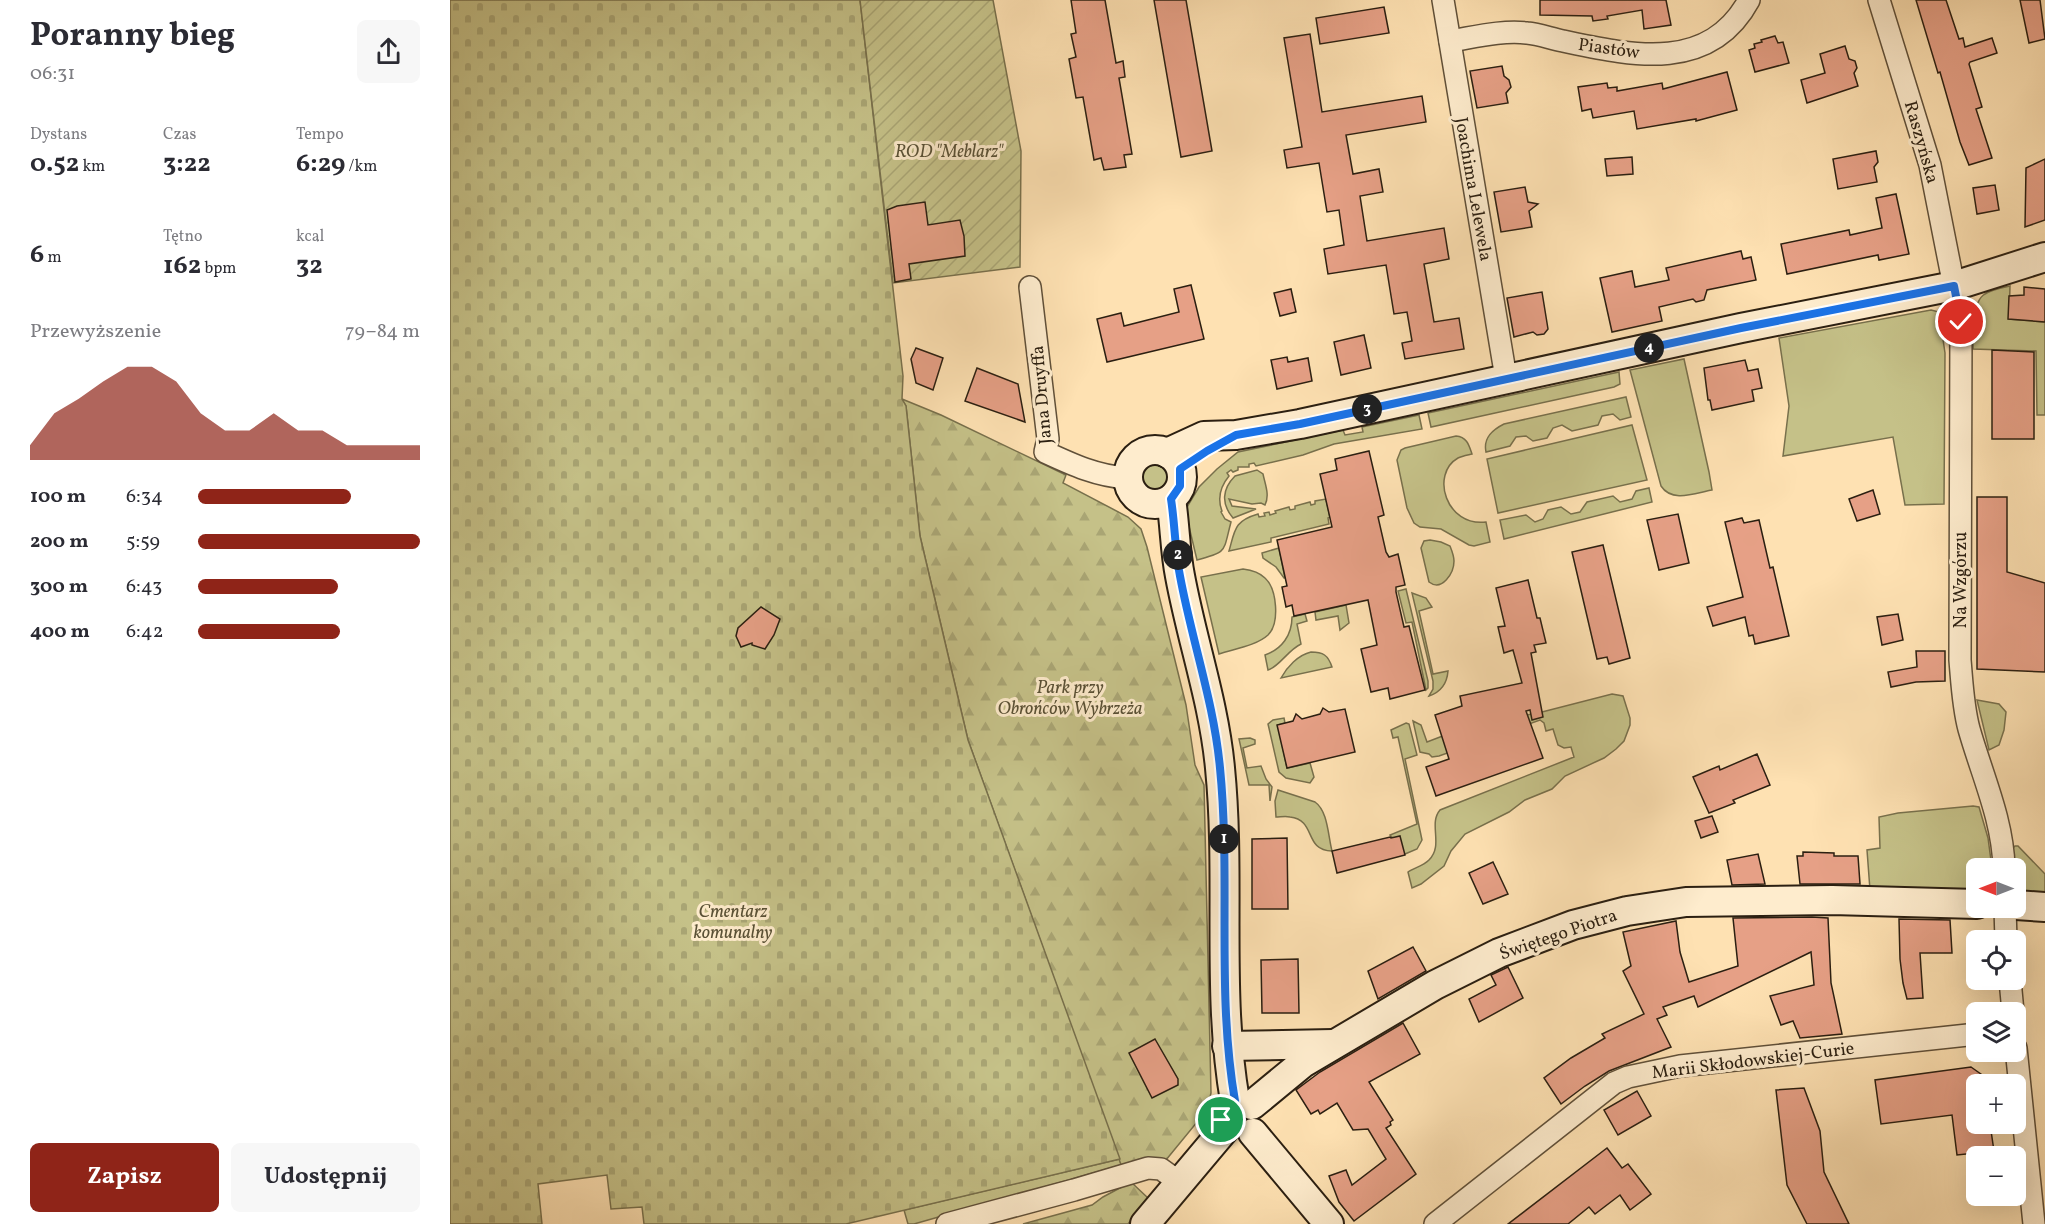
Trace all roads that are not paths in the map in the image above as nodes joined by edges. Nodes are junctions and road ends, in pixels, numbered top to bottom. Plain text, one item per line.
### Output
1 (1443, 0) edge
2 (1749, 0) edge
3 (1879, 0) edge
4 (1450, 41) junction
5 (2045, 257) edge
6 (1954, 286) junction
7 (1030, 287) dead end
8 (1506, 378) junction
9 (1174, 461) junction
10 (1127, 478) junction
11 (1160, 502) junction
12 (2003, 858) edge
13 (1966, 904) edge
14 (2026, 906) edge
15 (2045, 907) edge
16 (1966, 1035) edge
17 (1334, 1044) junction
18 (1227, 1046) junction
19 (2017, 1062) edge
20 (1244, 1103) junction
21 (1224, 1130) junction
22 (1253, 1133) junction
23 (1179, 1182) junction
24 (947, 1224) edge
25 (1145, 1224) edge
26 (1329, 1224) edge
27 (1435, 1224) edge
28 (2034, 1224) edge

1 - 4 street, Joachima Lelewela
2 - 4 street, Piastów
3 - 6 street, Raszyńska
4 - 8 street, Joachima Lelewela
5 - 6 street
6 - 8 street
6 - 12 street, Na Wzgórzu
7 - 10 street, Jana Druyffa
8 - 9 street
9 - 10 street
9 - 11 street
10 - 11 street
11 - 18 street
13 - 17 street, Świętego Piotra
14 - 15 street
16 - 27 street, Marii Skłodowskiej-Curie
17 - 18 street
17 - 20 street, Świętego Piotra
18 - 20 street
19 - 28 street
20 - 21 street
20 - 22 street
21 - 22 street
21 - 23 street
22 - 26 street
23 - 24 street
23 - 25 street

